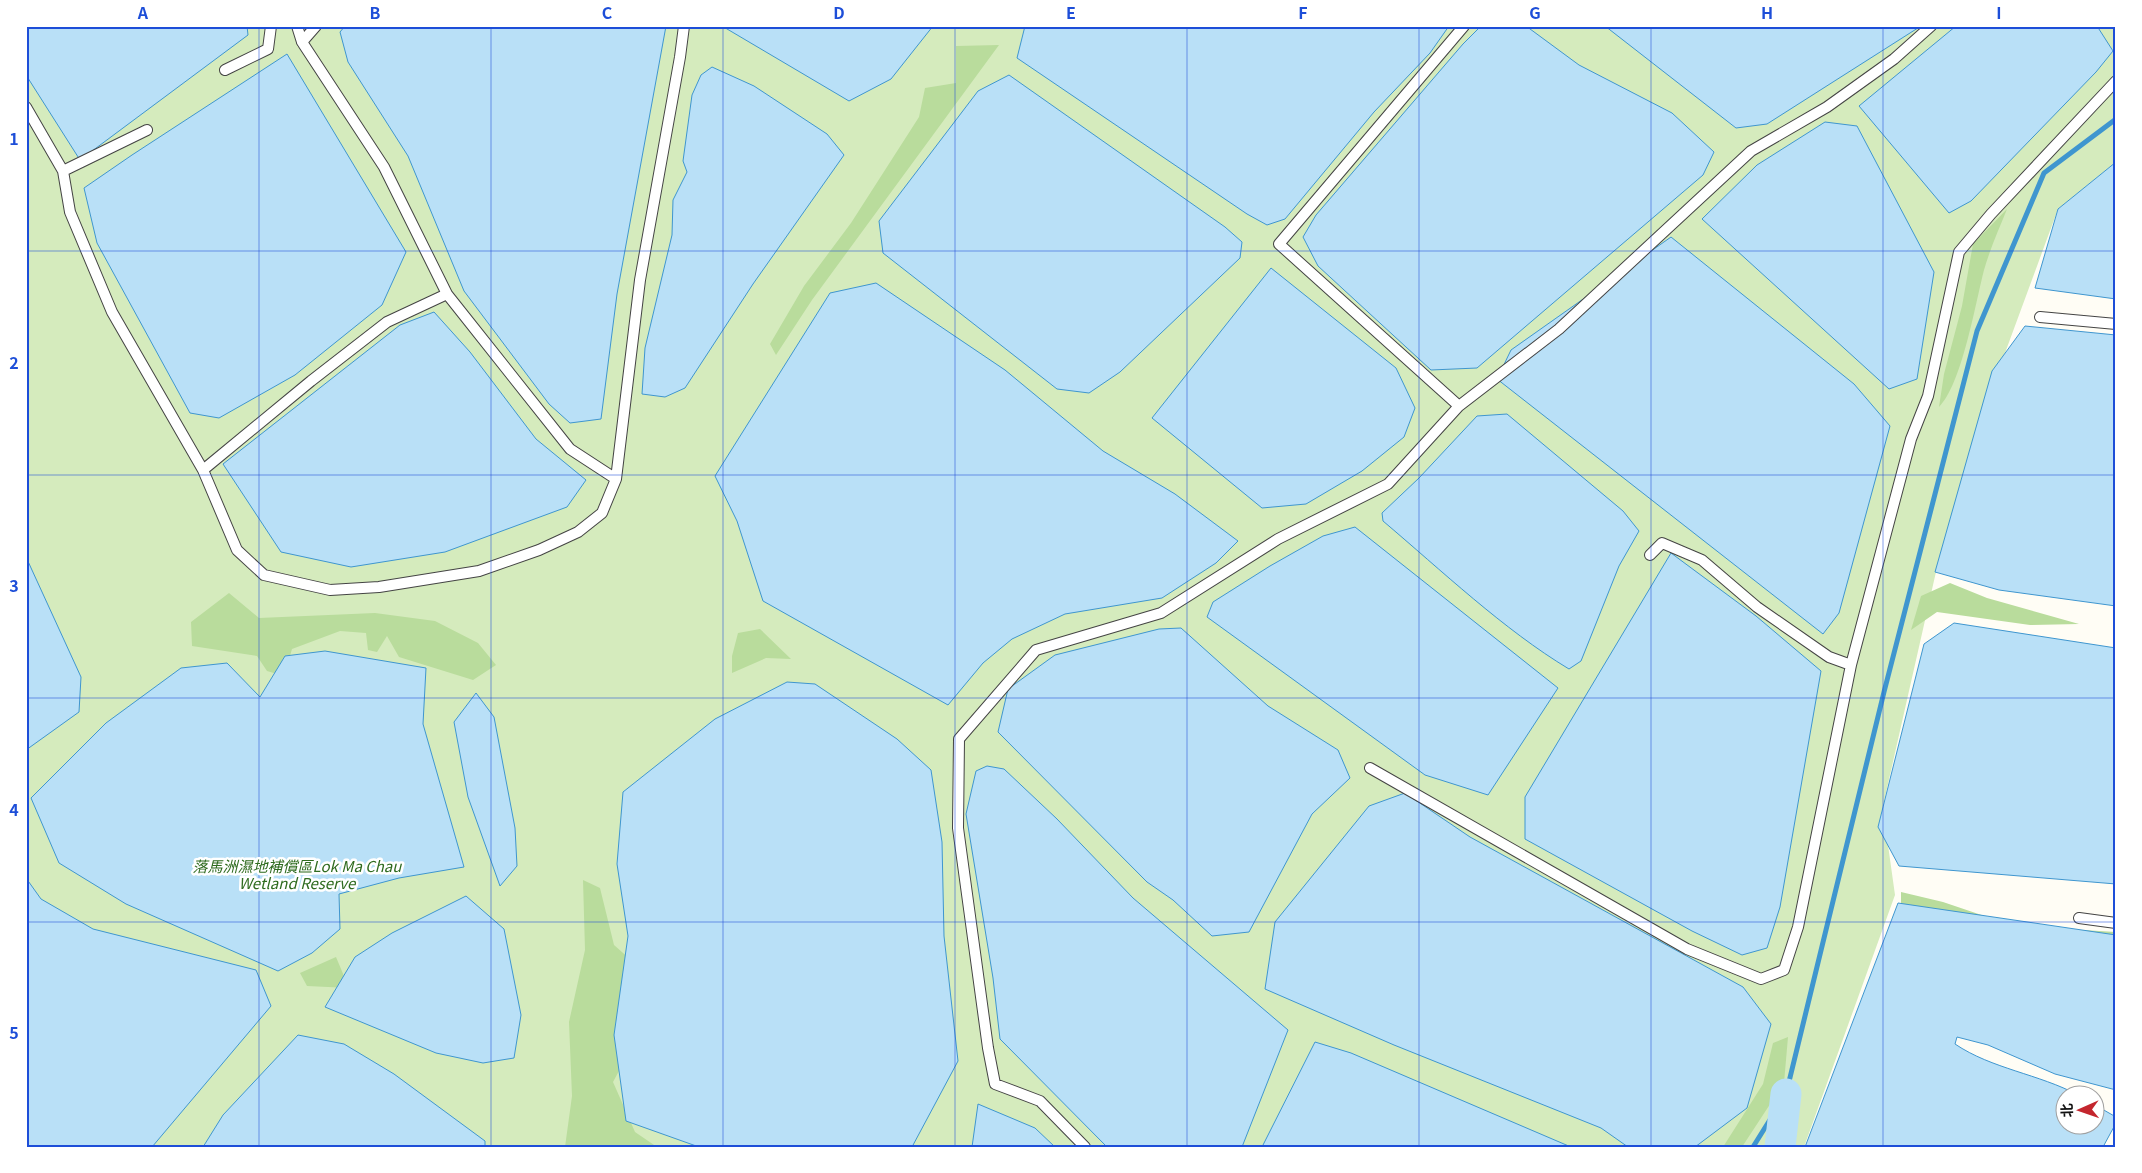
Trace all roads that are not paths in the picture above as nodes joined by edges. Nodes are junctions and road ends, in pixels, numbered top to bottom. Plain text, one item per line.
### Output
1 (271, 26) edge
2 (297, 26) edge
3 (316, 26) edge
4 (684, 26) edge
5 (1464, 26) edge
6 (1932, 26) edge
7 (302, 42) junction
8 (225, 70) dead end
9 (2116, 81) edge
10 (26, 107) edge
11 (147, 130) dead end
12 (63, 171) junction
13 (447, 294) junction
14 (2040, 317) dead end
15 (2116, 324) edge
16 (1459, 406) junction
17 (202, 470) junction
18 (616, 479) junction
19 (1650, 555) dead end
20 (1851, 665) junction
21 (1370, 768) dead end
22 (2079, 918) dead end
23 (2116, 923) edge
24 (1085, 1147) edge

1 - 8 lane
2 - 7 lane
3 - 7 lane
4 - 18 lane
5 - 16 lane
6 - 16 lane
7 - 13 lane
9 - 20 lane
10 - 12 lane
11 - 12 lane
12 - 17 lane
13 - 17 lane
13 - 18 lane
14 - 15 lane
16 - 24 lane
17 - 18 lane
19 - 20 lane
20 - 21 lane
22 - 23 lane

